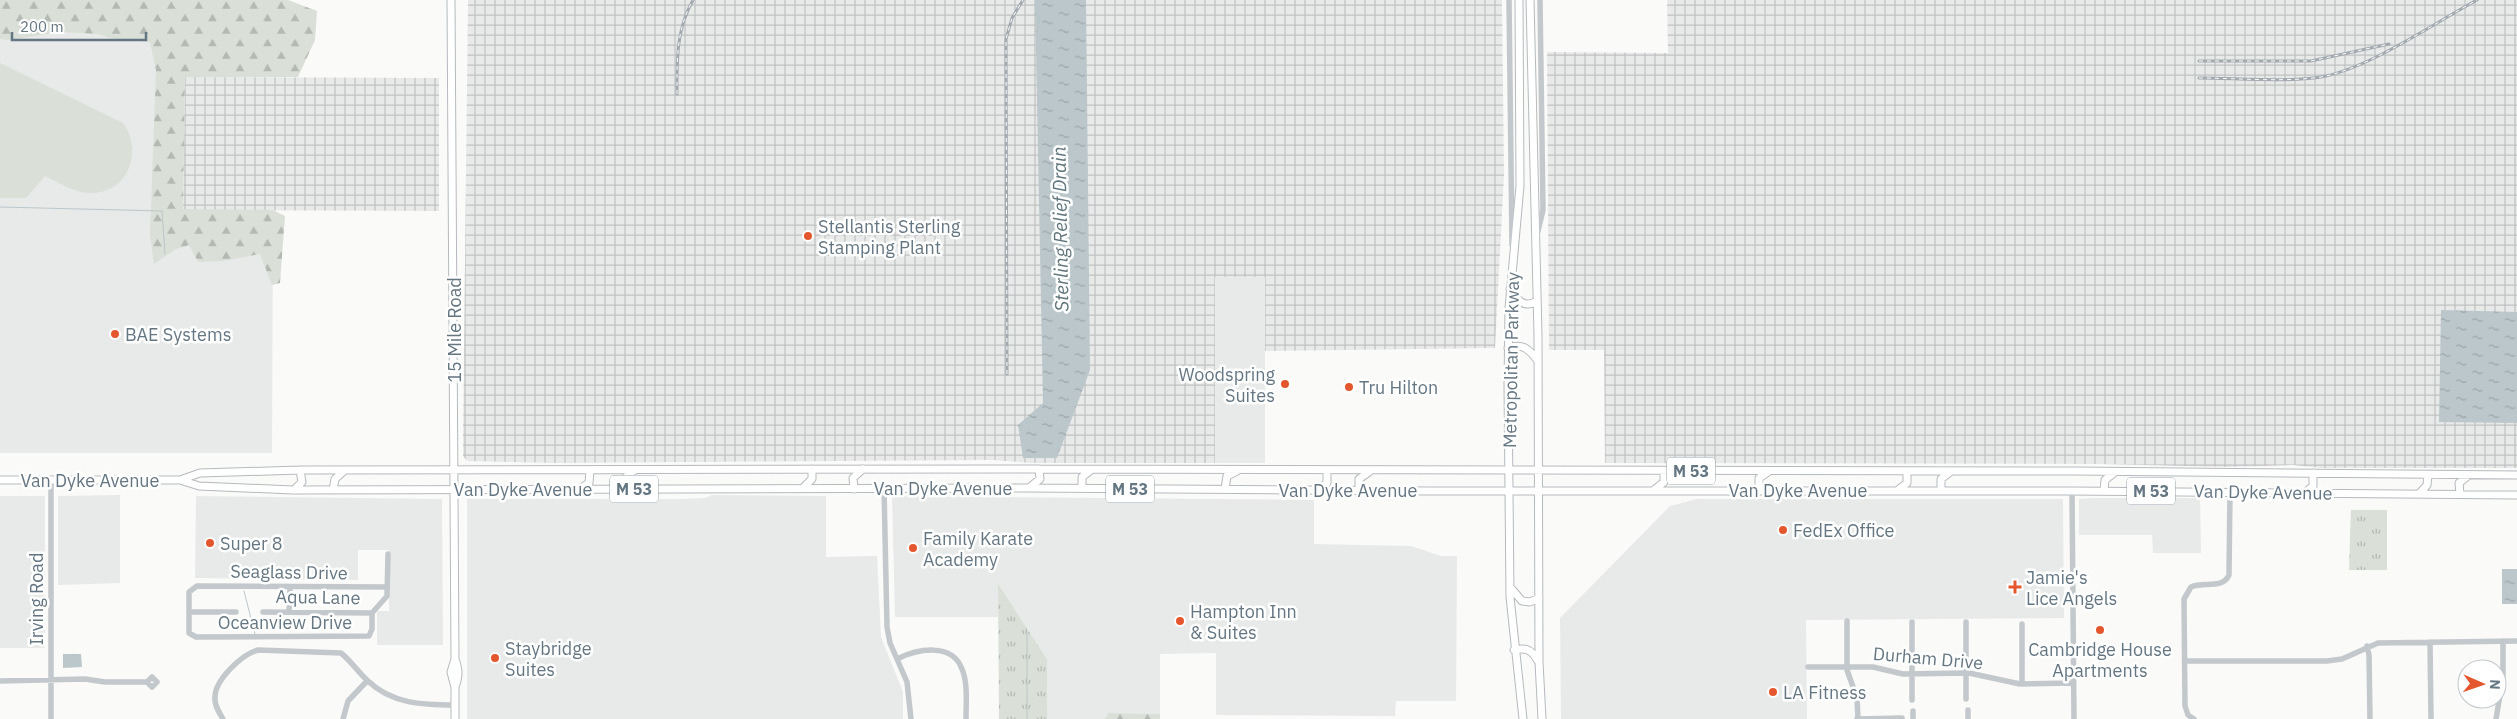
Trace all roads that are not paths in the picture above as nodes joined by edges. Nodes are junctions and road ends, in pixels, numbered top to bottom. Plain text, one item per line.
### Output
1 (451, 0) edge
2 (1509, 0) edge
3 (1519, 0) edge
4 (1530, 0) edge
5 (1540, 0) edge
6 (1535, 243) junction
7 (1513, 265) junction
8 (1510, 289) junction
9 (1537, 301) junction
10 (1508, 348) junction
11 (1538, 361) junction
12 (812, 469) junction
13 (864, 469) junction
14 (1039, 469) junction
15 (1094, 469) junction
16 (300, 470) junction
17 (345, 470) junction
18 (590, 470) junction
19 (635, 470) junction
20 (1239, 470) junction
21 (1327, 470) junction
22 (1374, 470) junction
23 (455, 471) junction
24 (1509, 471) junction
25 (1539, 471) junction
26 (1664, 471) junction
27 (1771, 471) junction
28 (1908, 471) junction
29 (1950, 471) junction
30 (2115, 472) junction
31 (217, 473) junction
32 (2313, 473) junction
33 (2428, 475) junction
34 (2469, 475) junction
35 (2517, 475) edge
36 (0, 480) edge
37 (51, 480) junction
38 (180, 480) junction
39 (210, 487) junction
40 (803, 488) junction
41 (854, 488) junction
42 (884, 488) junction
43 (1028, 488) junction
44 (1082, 488) junction
45 (580, 489) junction
46 (626, 489) junction
47 (1225, 489) junction
48 (293, 490) junction
49 (333, 490) junction
50 (454, 490) junction
51 (1315, 490) junction
52 (1359, 490) junction
53 (1509, 490) junction
54 (1540, 490) junction
55 (1653, 490) junction
56 (1759, 490) junction
57 (1898, 491) junction
58 (1941, 491) junction
59 (2072, 491) junction
60 (2104, 491) junction
61 (2230, 492) junction
62 (2306, 493) junction
63 (2419, 494) junction
64 (2460, 494) junction
65 (2517, 495) edge
66 (388, 554) dead end
67 (1510, 586) junction
68 (290, 587) junction
69 (388, 587) junction
70 (191, 589) joint
71 (1540, 598) junction
72 (189, 612) junction
73 (236, 612) dead end
74 (263, 612) dead end
75 (289, 612) junction
76 (372, 613) junction
77 (1847, 621) dead end
78 (1912, 622) dead end
79 (1966, 622) dead end
80 (2022, 624) dead end
81 (2503, 641) junction
82 (2517, 641) edge
83 (2430, 642) junction
84 (2367, 646) junction
85 (1514, 650) junction
86 (898, 658) junction
87 (2185, 660) junction
88 (1539, 662) junction
89 (1808, 667) dead end
90 (1847, 668) junction
91 (1912, 674) junction
92 (1966, 674) junction
93 (51, 680) junction
94 (0, 681) edge
95 (367, 681) junction
96 (147, 682) dead end
97 (2073, 683) junction
98 (2022, 684) junction
99 (1966, 699) dead end
100 (1912, 700) dead end
101 (455, 705) junction
102 (1968, 710) dead end
103 (1913, 711) dead end
104 (1902, 718) dead end
105 (51, 719) edge
106 (223, 719) edge
107 (343, 719) edge
108 (455, 719) edge
109 (911, 719) edge
110 (966, 719) edge
111 (1523, 719) edge
112 (1542, 719) edge
113 (1857, 719) edge
114 (1913, 719) edge
115 (1968, 719) edge
116 (2074, 719) edge
117 (2194, 719) edge
118 (2370, 719) edge
119 (2431, 719) edge
120 (2496, 719) edge

1 - 23 main road, 15 Mile Road
2 - 7 street
3 - 7 main road, Metropolitan Parkway
4 - 6 main road, Metropolitan Parkway
5 - 6 street
6 - 9 main road, Metropolitan Parkway
7 - 8 main road, Metropolitan Parkway
8 - 9 main road
8 - 10 main road, Metropolitan Parkway
9 - 11 main road, Metropolitan Parkway
10 - 11 main road
10 - 24 main road, Metropolitan Parkway
11 - 25 main road, Metropolitan Parkway
12 - 13 main road, Van Dyke Avenue / M 53
12 - 19 main road, Van Dyke Avenue / M 53
12 - 40 main road
13 - 14 main road, Van Dyke Avenue / M 53
13 - 41 main road
14 - 15 main road, Van Dyke Avenue / M 53
14 - 43 main road
15 - 20 main road, Van Dyke Avenue / M 53
15 - 44 main road
16 - 17 main road, Van Dyke Avenue / M 53
16 - 31 main road, Van Dyke Avenue / M 53
16 - 48 main road
17 - 23 main road, Van Dyke Avenue / M 53
17 - 49 main road
18 - 19 main road, Van Dyke Avenue / M 53
18 - 23 main road, Van Dyke Avenue / M 53
18 - 45 main road
19 - 46 main road
20 - 21 main road, Van Dyke Avenue / M 53
20 - 47 main road
21 - 22 main road, Van Dyke Avenue / M 53
21 - 51 main road
22 - 24 main road, Van Dyke Avenue / M 53
22 - 52 main road
23 - 50 main road, 15 Mile Road
24 - 25 main road, Van Dyke Avenue / M 53
24 - 53 main road, Metropolitan Parkway
25 - 26 main road, Van Dyke Avenue / M 53
25 - 54 main road, Metropolitan Parkway
26 - 27 main road, Van Dyke Avenue / M 53
26 - 55 main road
27 - 28 main road, Van Dyke Avenue / M 53
27 - 56 main road
28 - 29 main road, Van Dyke Avenue / M 53
28 - 57 main road
29 - 30 main road, Van Dyke Avenue / M 53
29 - 58 main road
30 - 32 main road, Van Dyke Avenue / M 53
30 - 60 main road
31 - 38 main road, Van Dyke Avenue / M 53
31 - 39 main road
32 - 33 main road, Van Dyke Avenue / M 53
32 - 62 main road
33 - 34 main road, Van Dyke Avenue / M 53
33 - 63 main road
34 - 35 main road, Van Dyke Avenue / M 53
34 - 64 main road
36 - 37 main road, Van Dyke Avenue / M 53
37 - 38 main road, Van Dyke Avenue / M 53
37 - 93 street, Irving Road
38 - 39 main road, Van Dyke Avenue / M 53
39 - 48 main road, Van Dyke Avenue / M 53
40 - 41 main road, Van Dyke Avenue / M 53
40 - 46 main road, Van Dyke Avenue / M 53
41 - 42 main road, Van Dyke Avenue / M 53
42 - 43 main road, Van Dyke Avenue / M 53
42 - 86 street
43 - 44 main road, Van Dyke Avenue / M 53
44 - 47 main road, Van Dyke Avenue / M 53
45 - 46 main road, Van Dyke Avenue / M 53
45 - 50 main road, Van Dyke Avenue / M 53
47 - 51 main road, Van Dyke Avenue / M 53
48 - 49 main road, Van Dyke Avenue / M 53
49 - 50 main road, Van Dyke Avenue / M 53
50 - 101 main road, 15 Mile Road
51 - 52 main road, Van Dyke Avenue / M 53
52 - 53 main road, Van Dyke Avenue / M 53
53 - 54 main road, Van Dyke Avenue / M 53
53 - 67 main road, Metropolitan Parkway
54 - 55 main road, Van Dyke Avenue / M 53
54 - 71 main road, Metropolitan Parkway
55 - 56 main road, Van Dyke Avenue / M 53
56 - 57 main road, Van Dyke Avenue / M 53
57 - 58 main road, Van Dyke Avenue / M 53
58 - 59 main road, Van Dyke Avenue / M 53
59 - 60 main road, Van Dyke Avenue / M 53
59 - 97 street
60 - 61 main road, Van Dyke Avenue / M 53
61 - 62 main road, Van Dyke Avenue / M 53
61 - 87 street
62 - 63 main road, Van Dyke Avenue / M 53
63 - 64 main road, Van Dyke Avenue / M 53
64 - 65 main road, Van Dyke Avenue / M 53
66 - 69 street, Oceanview Drive
67 - 71 main road
67 - 85 main road, Metropolitan Parkway
68 - 69 street, Seaglass Drive
68 - 70 street, Seaglass Drive
68 - 75 street
69 - 76 street, Oceanview Drive
70 - 72 street, Oceanview Drive
71 - 88 main road, Metropolitan Parkway
72 - 73 street
72 - 76 street, Oceanview Drive
74 - 75 street, Aqua Lane
75 - 76 street, Aqua Lane
77 - 90 street
78 - 91 street
79 - 92 street
80 - 98 street
81 - 82 street
81 - 83 street
81 - 120 street
83 - 84 street
83 - 119 street
84 - 87 street
84 - 118 street
85 - 88 main road
85 - 111 main road, Metropolitan Parkway
86 - 109 street
86 - 110 street
87 - 117 street
88 - 112 main road, Metropolitan Parkway
89 - 90 street, Durham Drive
90 - 91 street, Durham Drive
90 - 113 street
91 - 92 street, Durham Drive
91 - 100 street
92 - 98 street, Durham Drive
92 - 99 street
93 - 94 street
93 - 96 street
93 - 105 street, Irving Road
95 - 101 street
95 - 106 street
95 - 107 street
97 - 98 street, Durham Drive
97 - 116 street
101 - 108 main road, 15 Mile Road
102 - 115 street
103 - 114 street
104 - 113 street

